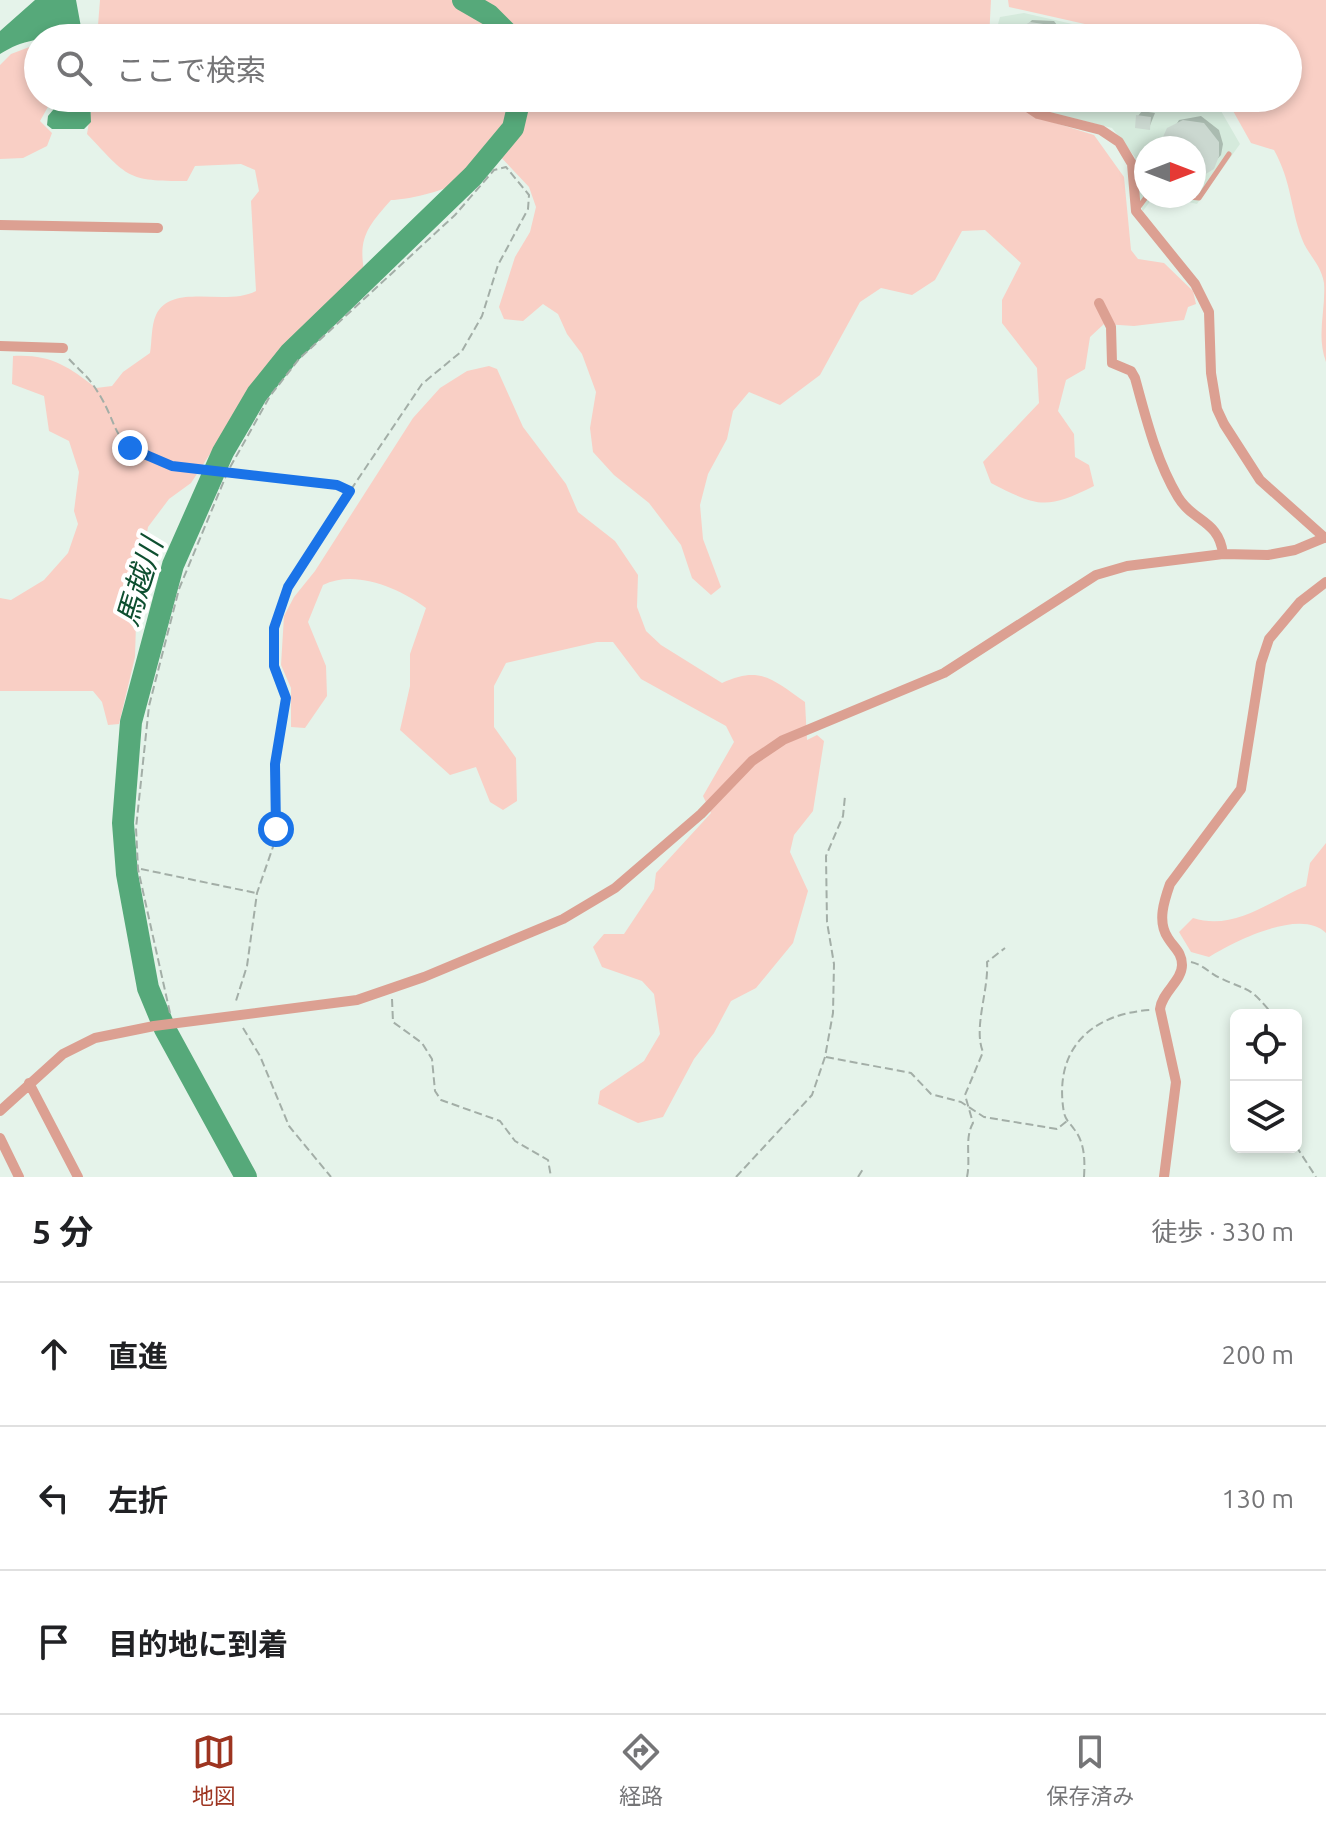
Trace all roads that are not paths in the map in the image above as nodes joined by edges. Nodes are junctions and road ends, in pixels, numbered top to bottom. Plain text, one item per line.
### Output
1 (1035, 112) edge
2 (1229, 154) dead end
3 (1206, 188) edge
4 (1138, 208) edge
5 (1136, 211) junction
6 (0, 225) edge
7 (158, 228) dead end
8 (1099, 303) dead end
9 (0, 346) edge
10 (63, 348) road end
11 (1326, 537) edge
12 (1223, 554) junction
13 (1326, 582) edge
14 (29, 1083) junction
15 (0, 1111) edge
16 (0, 1138) edge
17 (19, 1177) edge
18 (78, 1177) edge
19 (1164, 1177) edge

1 - 5 street
2 - 3 lane
4 - 5 lane
5 - 11 street
6 - 7 street
8 - 12 street
9 - 10 street
11 - 12 street
12 - 14 street
13 - 19 street
14 - 15 street
14 - 18 street
16 - 17 street

